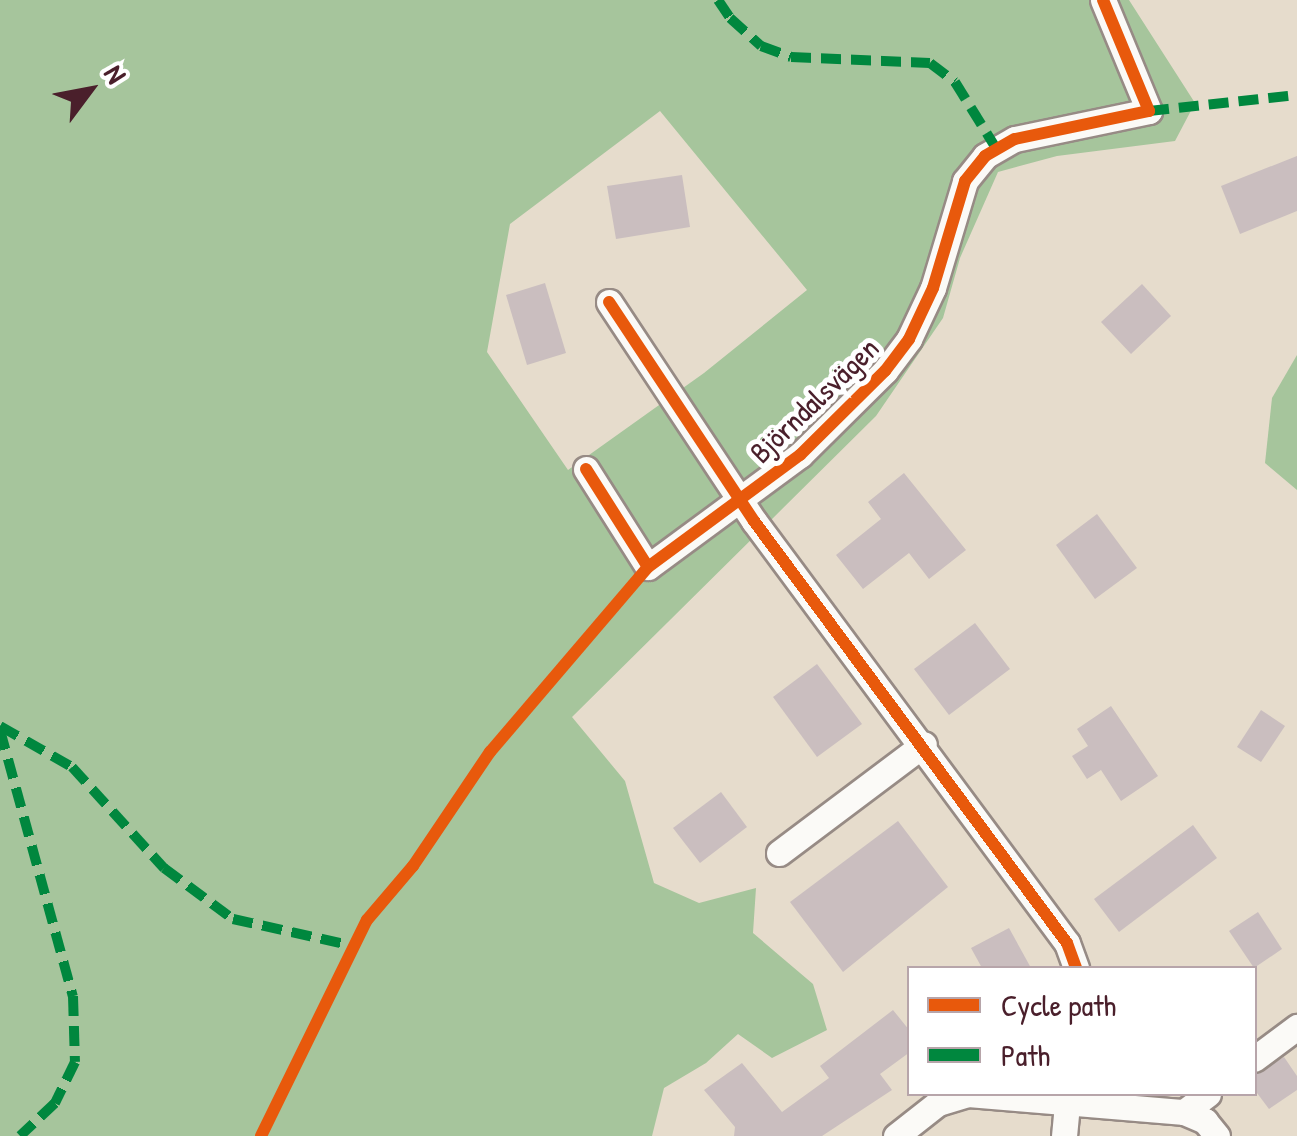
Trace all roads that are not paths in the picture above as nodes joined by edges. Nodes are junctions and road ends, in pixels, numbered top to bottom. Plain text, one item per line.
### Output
1 (1104, 0) edge
2 (609, 302) dead end
3 (586, 469) dead end
4 (742, 502) junction
5 (924, 744) junction
6 (779, 853) dead end
7 (1075, 966) edge
8 (1297, 1027) edge
9 (1257, 1057) edge
10 (961, 1096) edge
11 (1008, 1096) edge
12 (1205, 1096) edge
13 (1067, 1099) edge
14 (1184, 1112) junction
15 (896, 1136) edge
16 (1064, 1136) edge
17 (1217, 1136) edge

1 - 4 street, Björndalsvägen
2 - 4 street, Björndalsvägen
3 - 4 street, Björndalsvägen
4 - 5 street, Björndalsvägen
5 - 6 street
5 - 7 street, Björndalsvägen
8 - 9 street
10 - 15 street
11 - 13 street
12 - 14 street
13 - 14 street
13 - 16 street
14 - 17 street

